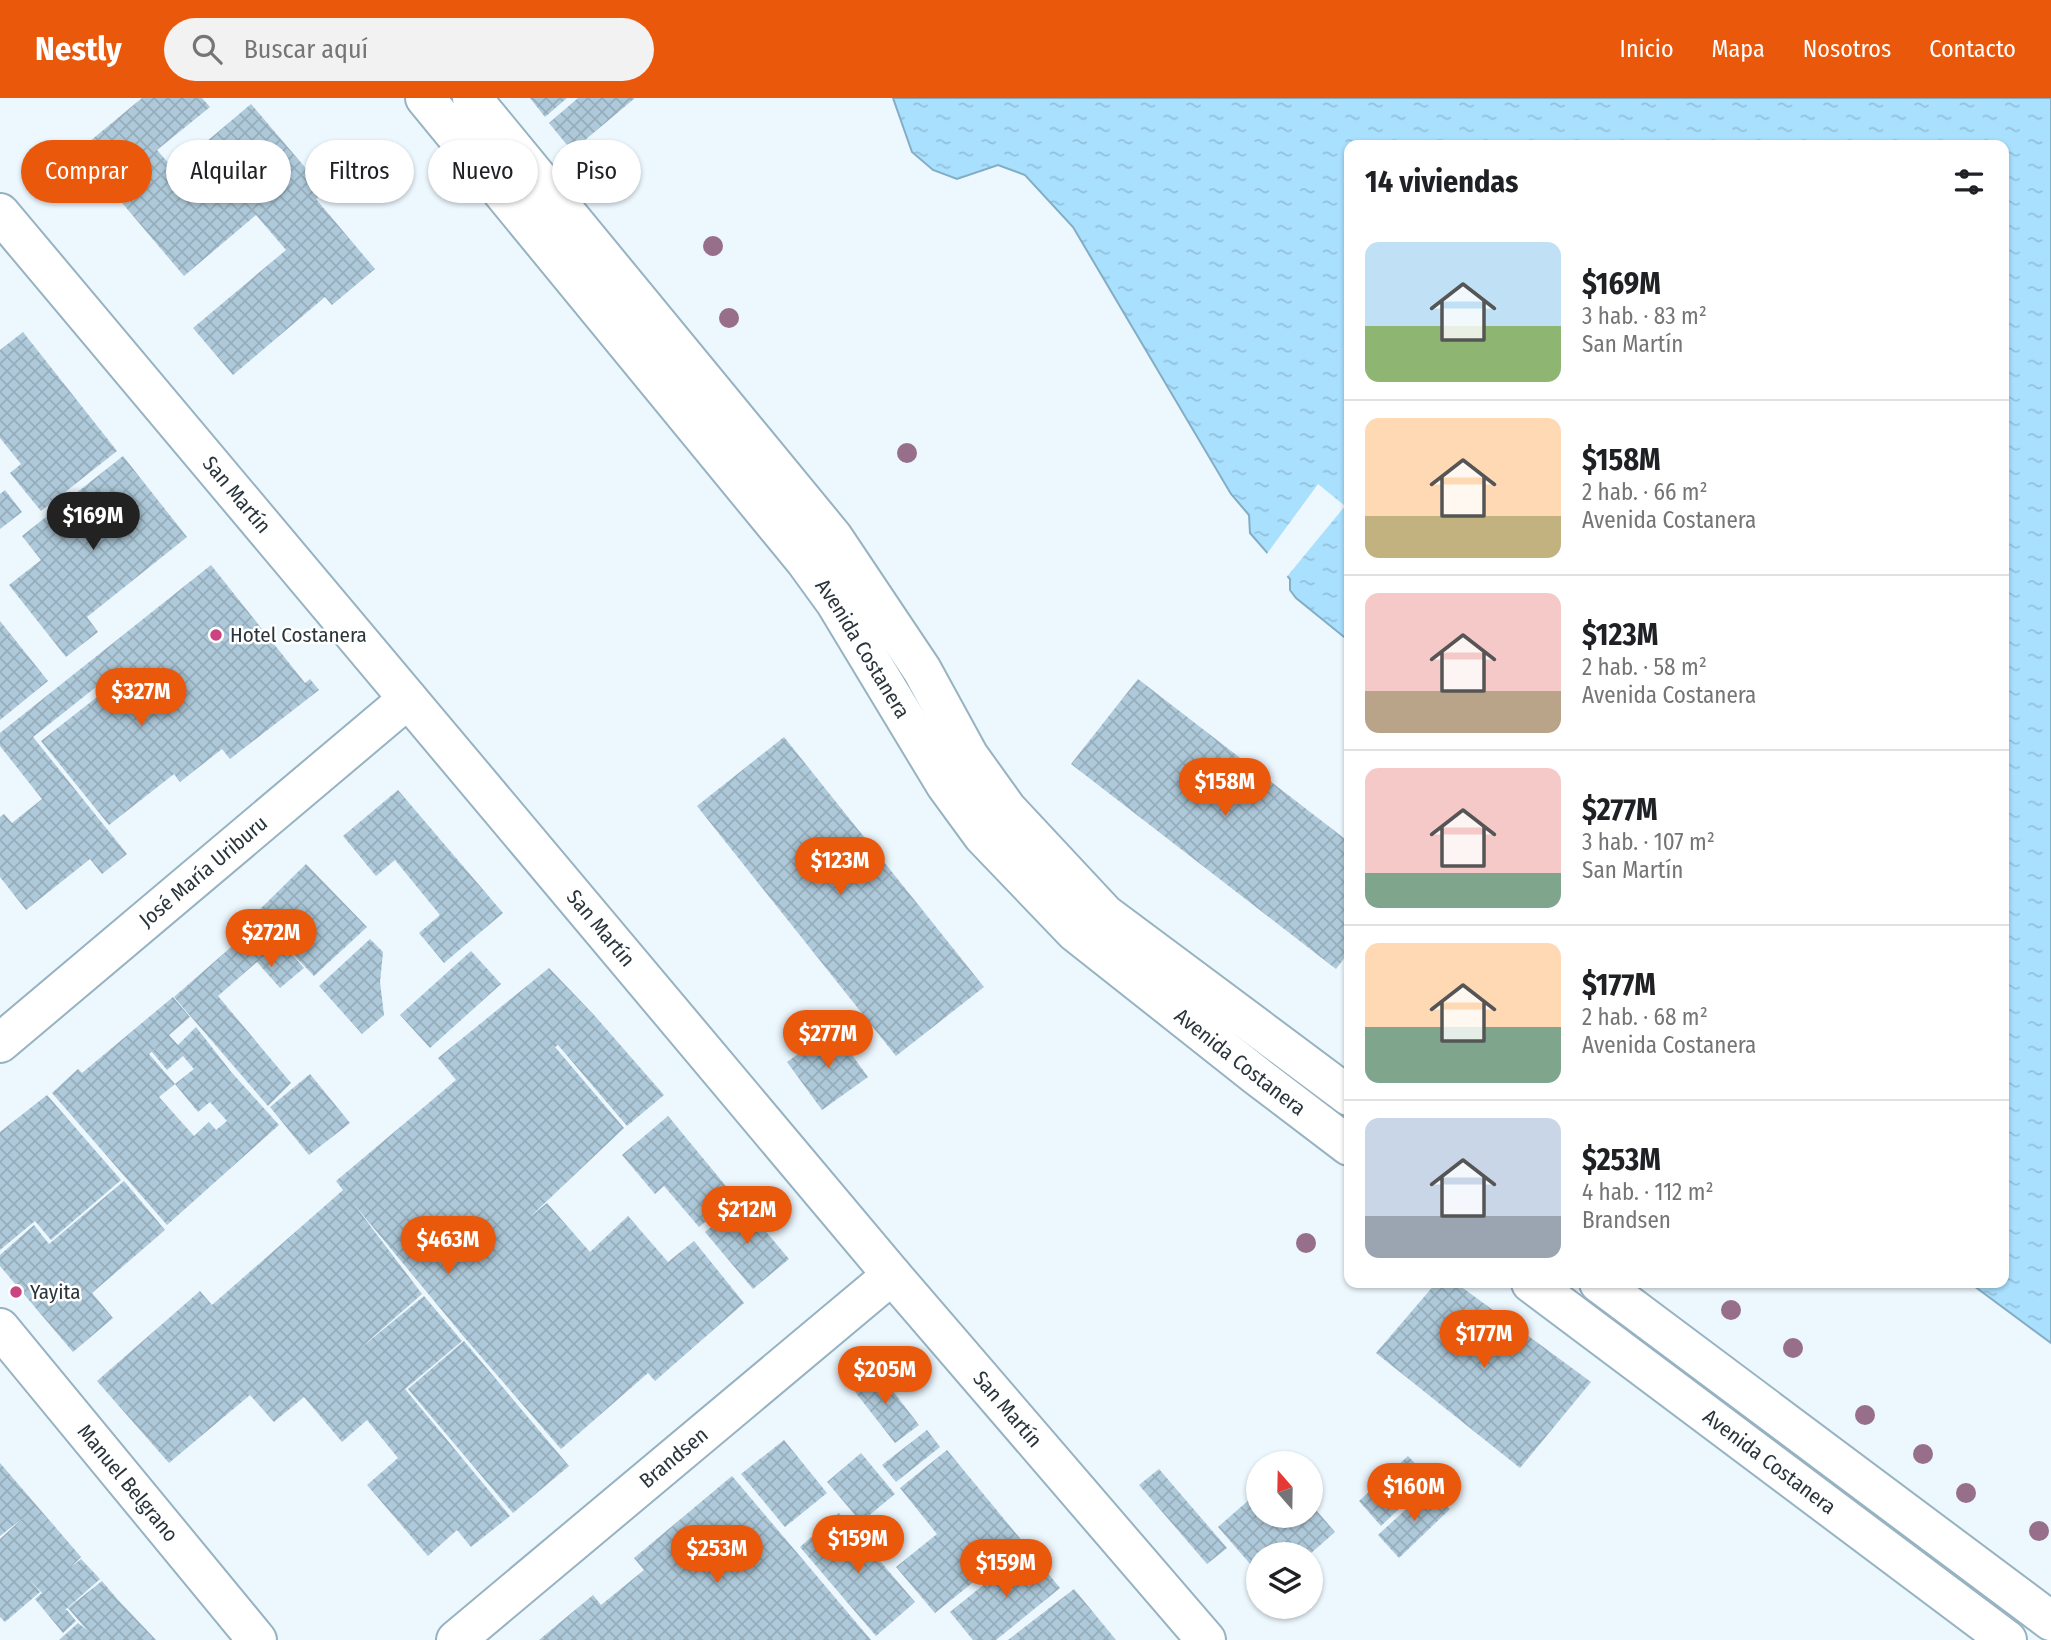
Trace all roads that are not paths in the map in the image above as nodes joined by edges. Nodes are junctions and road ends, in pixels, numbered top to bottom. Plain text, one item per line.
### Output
1 (425, 98) edge
2 (472, 98) edge
3 (0, 213) edge
4 (408, 699) junction
5 (0, 1043) edge
6 (1344, 1092) edge
7 (1344, 1142) edge
8 (892, 1275) junction
9 (1538, 1288) edge
10 (1605, 1288) edge
11 (0, 1328) edge
12 (2051, 1621) edge
13 (257, 1640) edge
14 (456, 1640) edge
15 (1206, 1640) edge
16 (2007, 1640) edge

1 - 7 main road, Avenida Costanera
2 - 6 main road, Avenida Costanera
3 - 4 main road, San Martín
4 - 5 main road, José María Uriburu
4 - 8 main road, San Martín
8 - 14 main road, Brandsen
8 - 15 main road, San Martín
9 - 16 main road, Avenida Costanera
10 - 12 main road, Avenida Costanera
11 - 13 main road, Manuel Belgrano

